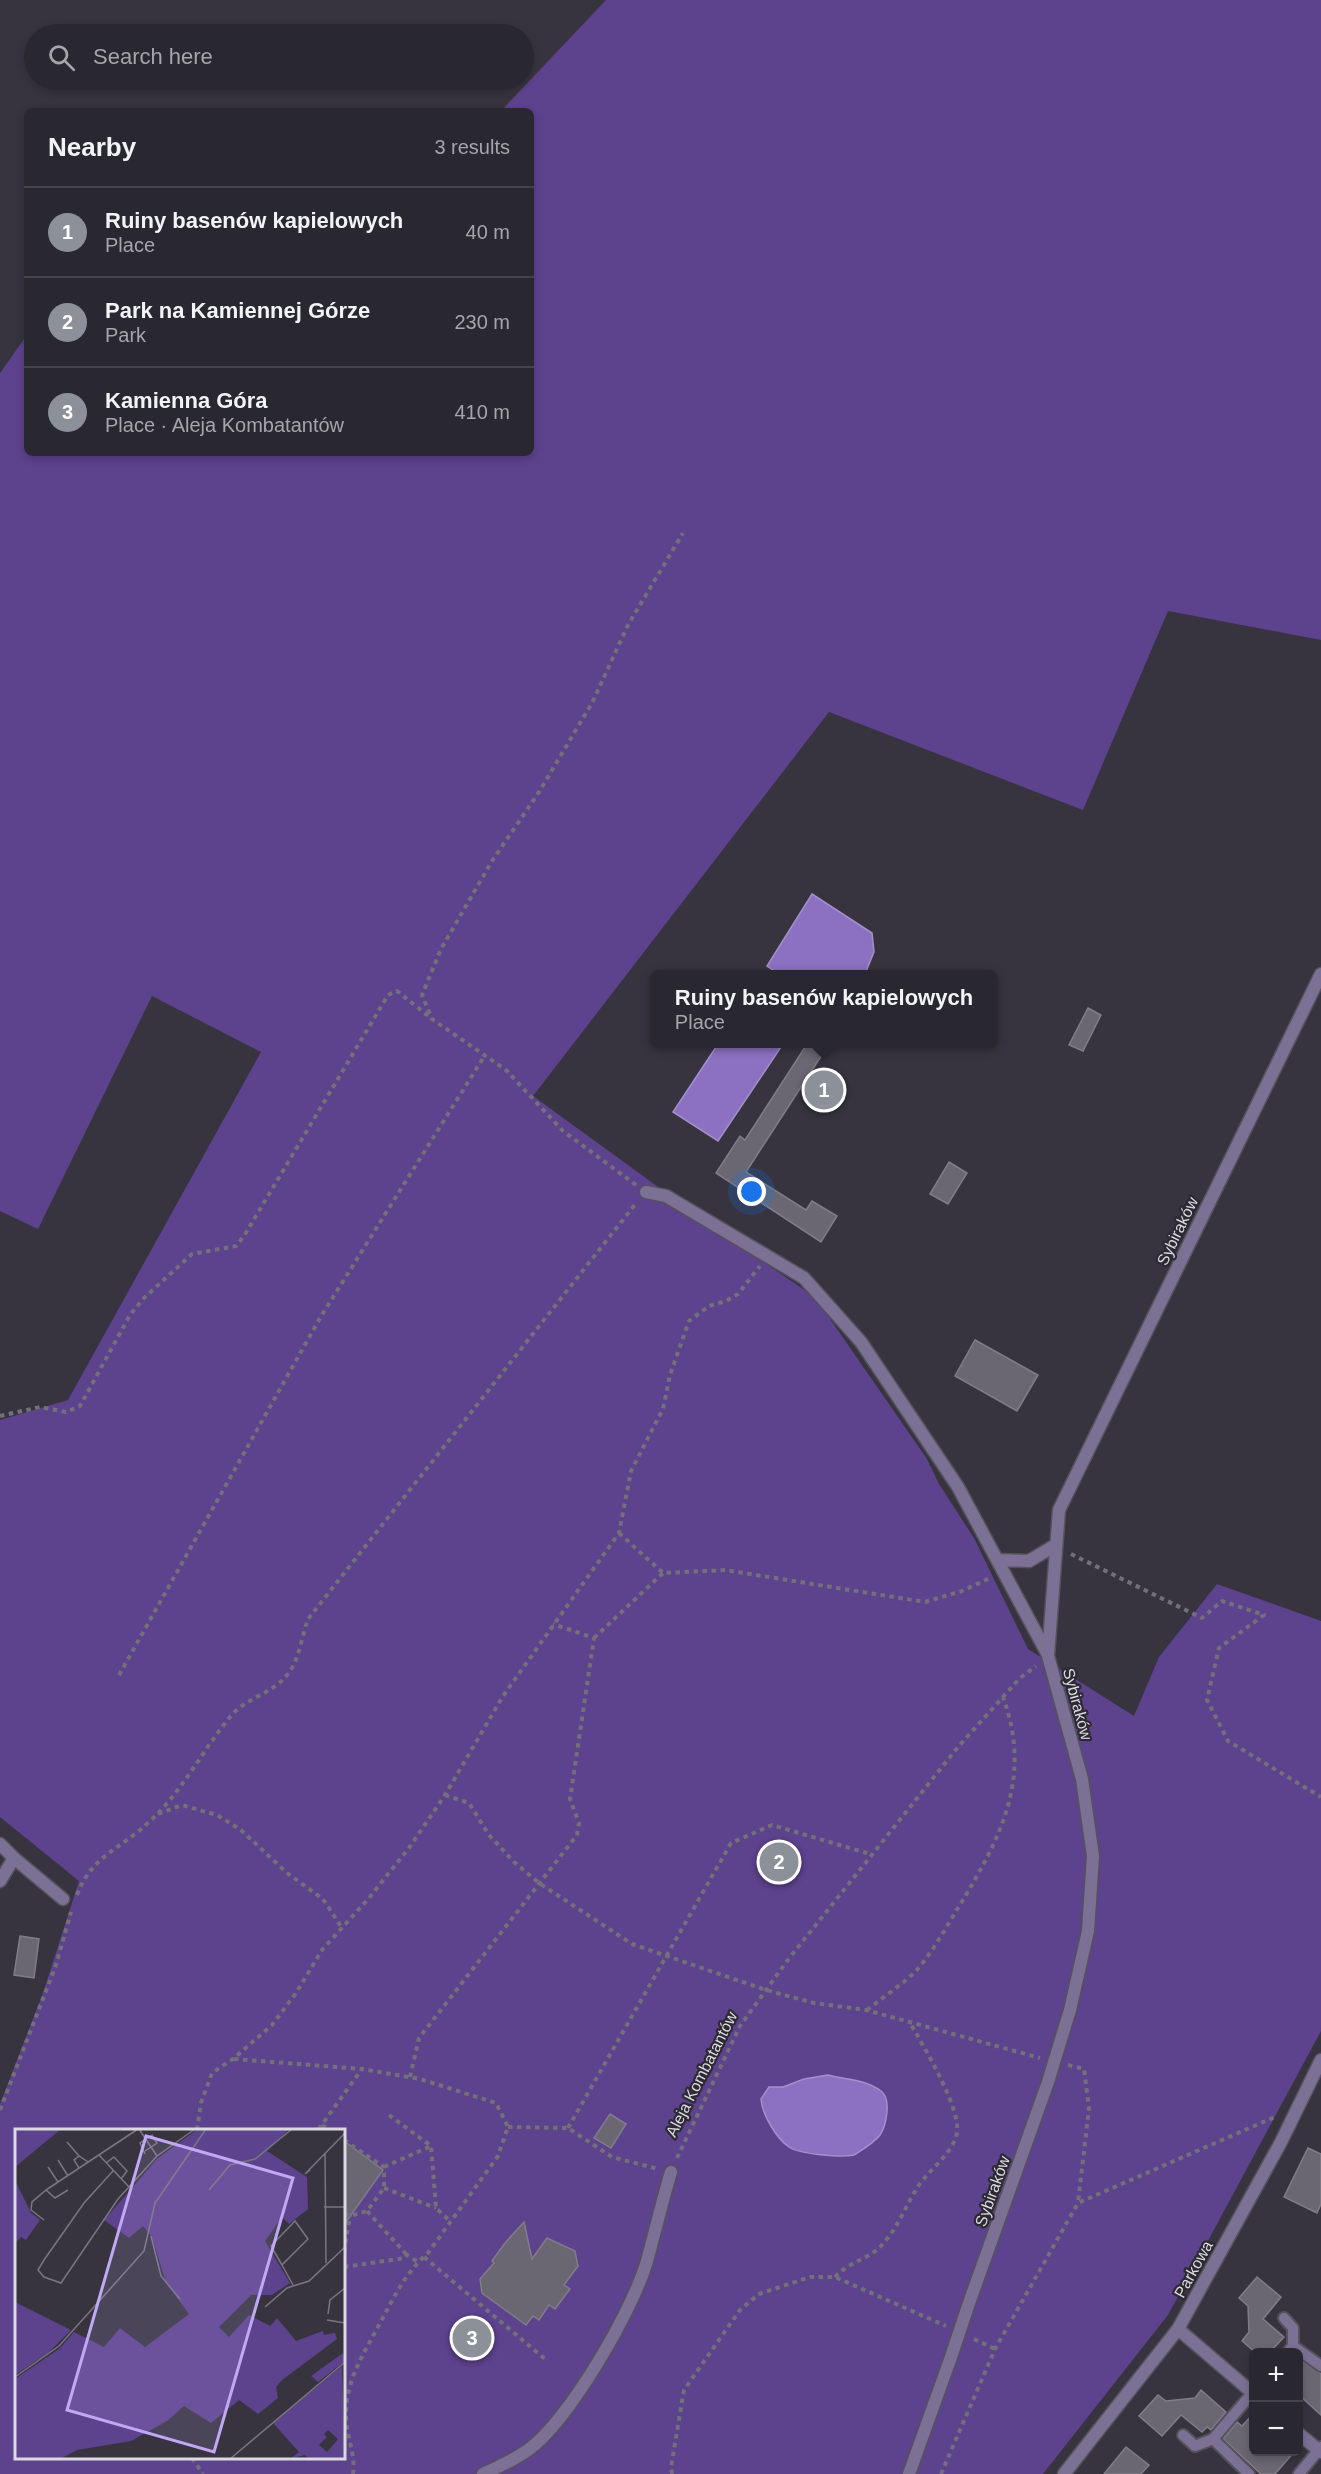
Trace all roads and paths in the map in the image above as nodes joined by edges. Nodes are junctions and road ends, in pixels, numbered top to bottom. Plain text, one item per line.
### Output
1 (683, 533) dead end
2 (1321, 974) edge
3 (432, 1019) junction
4 (485, 1056) junction
5 (646, 1192) junction
6 (767, 1256) junction
7 (0, 1416) edge
8 (619, 1533) junction
9 (1054, 1546) junction
10 (1001, 1566) junction
11 (663, 1574) junction
12 (553, 1624) junction
13 (594, 1638) junction
14 (1048, 1656) junction
15 (119, 1675) dead end
16 (1003, 1697) junction
17 (445, 1795) junction
18 (1321, 1797) edge
19 (157, 1814) junction
20 (0, 1844) edge
21 (870, 1854) junction
22 (14, 1858) junction
23 (0, 1881) edge
24 (540, 1883) junction
25 (69, 1900) junction
26 (342, 1928) junction
27 (667, 1956) junction
28 (766, 1990) junction
29 (866, 2010) junction
30 (910, 2022) junction
31 (233, 2059) junction
32 (1054, 2062) junction
33 (1320, 2068) edge
34 (362, 2069) junction
35 (410, 2077) junction
36 (0, 2110) edge
37 (1283, 2113) dead end
38 (389, 2115) dead end
39 (322, 2125) junction
40 (508, 2127) junction
41 (568, 2128) junction
42 (197, 2129) edge
43 (319, 2129) edge
44 (328, 2129) edge
45 (345, 2141) edge
46 (431, 2146) junction
47 (384, 2167) junction
48 (671, 2172) junction
49 (384, 2188) junction
50 (1078, 2203) junction
51 (436, 2208) junction
52 (367, 2211) junction
53 (345, 2213) edge
54 (350, 2216) junction
55 (451, 2222) junction
56 (345, 2246) edge
57 (407, 2255) junction
58 (424, 2257) junction
59 (418, 2262) junction
60 (345, 2267) edge
61 (835, 2277) junction
62 (1284, 2318) dead end
63 (952, 2329) dead end
64 (1178, 2330) junction
65 (974, 2339) dead end
66 (1291, 2348) edge
67 (995, 2349) junction
68 (1303, 2356) edge
69 (545, 2360) dead end
70 (1321, 2366) edge
71 (1249, 2390) edge
72 (1249, 2398) edge
73 (1183, 2435) dead end
74 (1303, 2436) edge
75 (1213, 2439) junction
76 (1320, 2450) edge
77 (193, 2459) edge
78 (203, 2474) edge
79 (353, 2474) edge
80 (483, 2474) edge
81 (672, 2474) edge
82 (909, 2474) edge
83 (941, 2474) edge
84 (1064, 2474) edge
85 (1249, 2474) edge
86 (1299, 2474) edge

1 - 3 path
2 - 9 street, Sybiraków
3 - 4 path
3 - 7 path
4 - 5 path
4 - 15 path
5 - 6 street
5 - 19 path
6 - 8 path
6 - 10 street
8 - 11 path
8 - 12 path
9 - 10 street
9 - 14 street, Sybiraków
9 - 18 path
10 - 11 path
10 - 14 street
11 - 13 path
12 - 13 path
12 - 17 path
13 - 24 path
14 - 16 path, Aleja Kombatantów
14 - 32 street, Sybiraków
16 - 21 path, Aleja Kombatantów
16 - 29 path
17 - 24 path
17 - 26 path
19 - 25 path
19 - 26 path
20 - 22 street
21 - 27 path
21 - 28 path, Aleja Kombatantów
22 - 23 street
22 - 25 street
24 - 27 path
24 - 35 path
25 - 36 path
26 - 31 path
27 - 28 path
27 - 41 path
28 - 29 path
28 - 48 path, Aleja Kombatantów
29 - 30 path
30 - 32 path
30 - 61 path
31 - 34 path
31 - 42 path
32 - 50 path
32 - 82 street, Sybiraków, bridge
33 - 64 street, Parkowa
34 - 35 path
34 - 39 path
35 - 40 path
37 - 50 path
38 - 46 path
39 - 43 path
39 - 44 path
40 - 41 path
40 - 55 path
41 - 48 path
45 - 47 path
46 - 47 path
46 - 51 path
47 - 49 path
48 - 80 street
49 - 51 path
49 - 52 path
50 - 67 path
51 - 55 path
52 - 54 path
52 - 57 path
53 - 54 path
54 - 56 path
55 - 58 path
57 - 59 path
57 - 60 path
58 - 59 path
58 - 69 path
59 - 79 path
61 - 63 path
61 - 81 path
62 - 66 lane
64 - 71 street
64 - 84 street, Parkowa
65 - 67 path
67 - 83 path
68 - 70 lane
72 - 75 lane
73 - 75 lane
74 - 76 street
75 - 85 lane
76 - 86 lane
77 - 78 path

